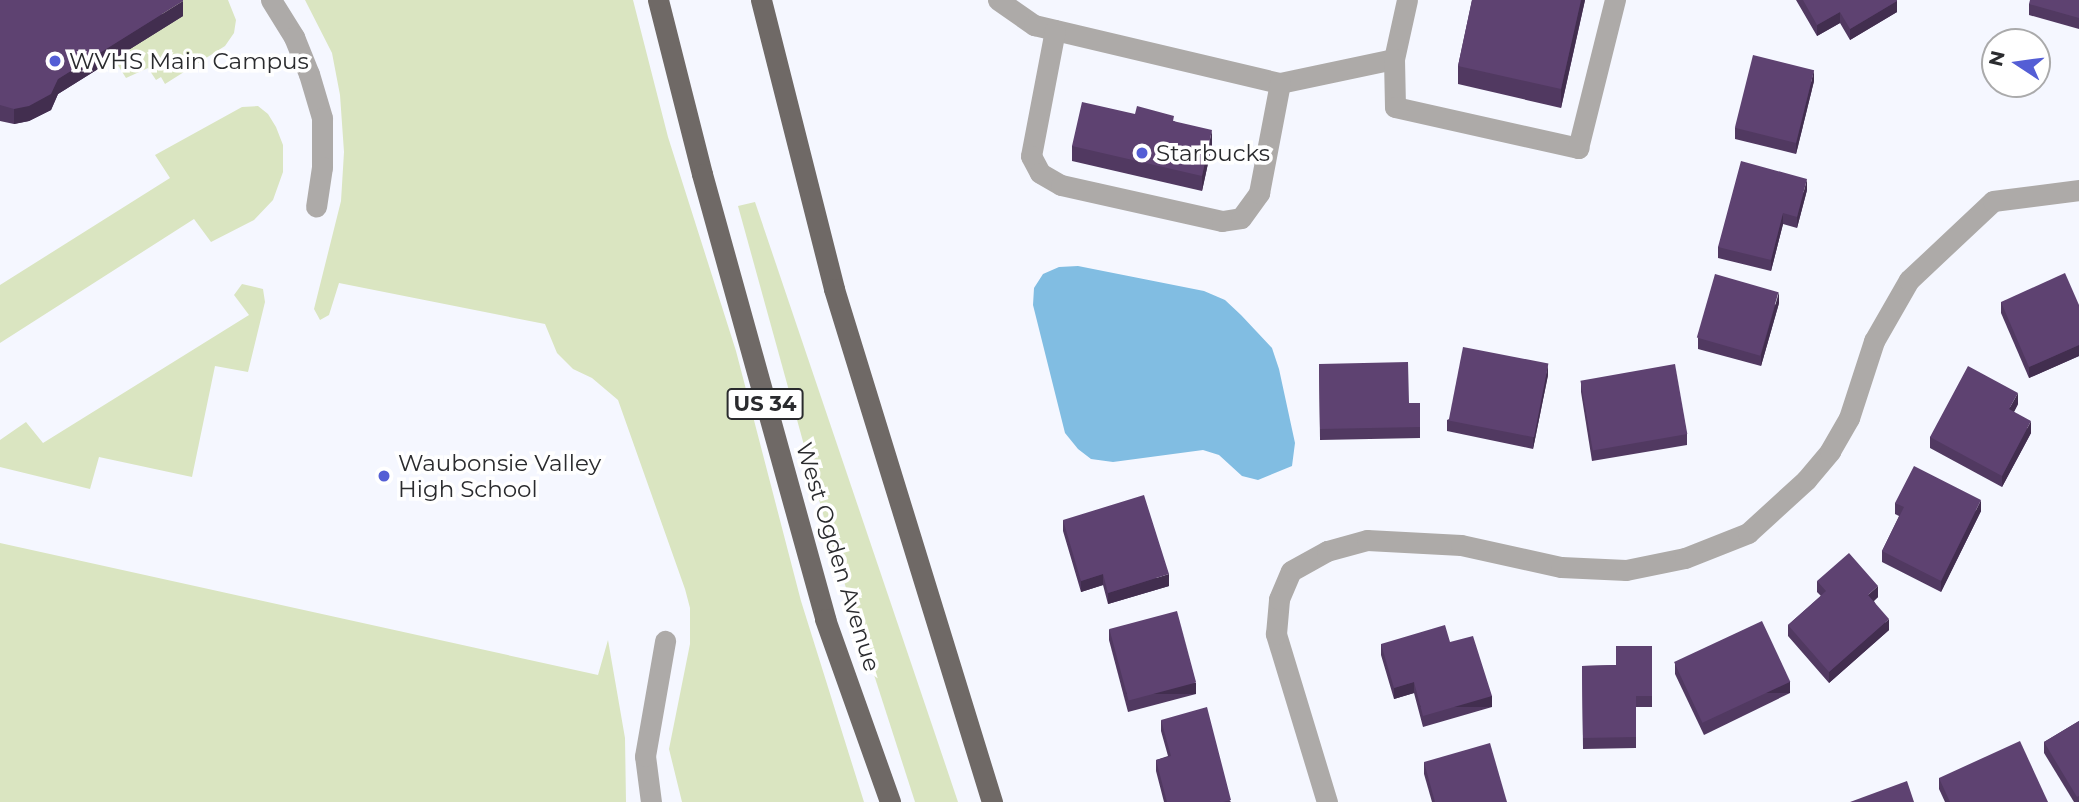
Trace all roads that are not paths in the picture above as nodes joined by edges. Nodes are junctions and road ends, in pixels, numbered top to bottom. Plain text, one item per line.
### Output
1 (271, 0) edge
2 (658, 0) edge
3 (761, 0) edge
4 (998, 0) edge
5 (1407, 0) edge
6 (1615, 0) edge
7 (1055, 30) junction
8 (1394, 59) junction
9 (1280, 83) junction
10 (2079, 190) edge
11 (316, 207) dead end
12 (665, 641) dead end
13 (651, 802) edge
14 (890, 802) edge
15 (992, 802) edge
16 (1327, 802) edge

1 - 11 street
2 - 14 main road, West Ogden Avenue / US 34
3 - 15 main road
4 - 7 street
5 - 8 street
6 - 8 street
7 - 9 street
7 - 9 street
8 - 9 street
10 - 16 street
12 - 13 street

